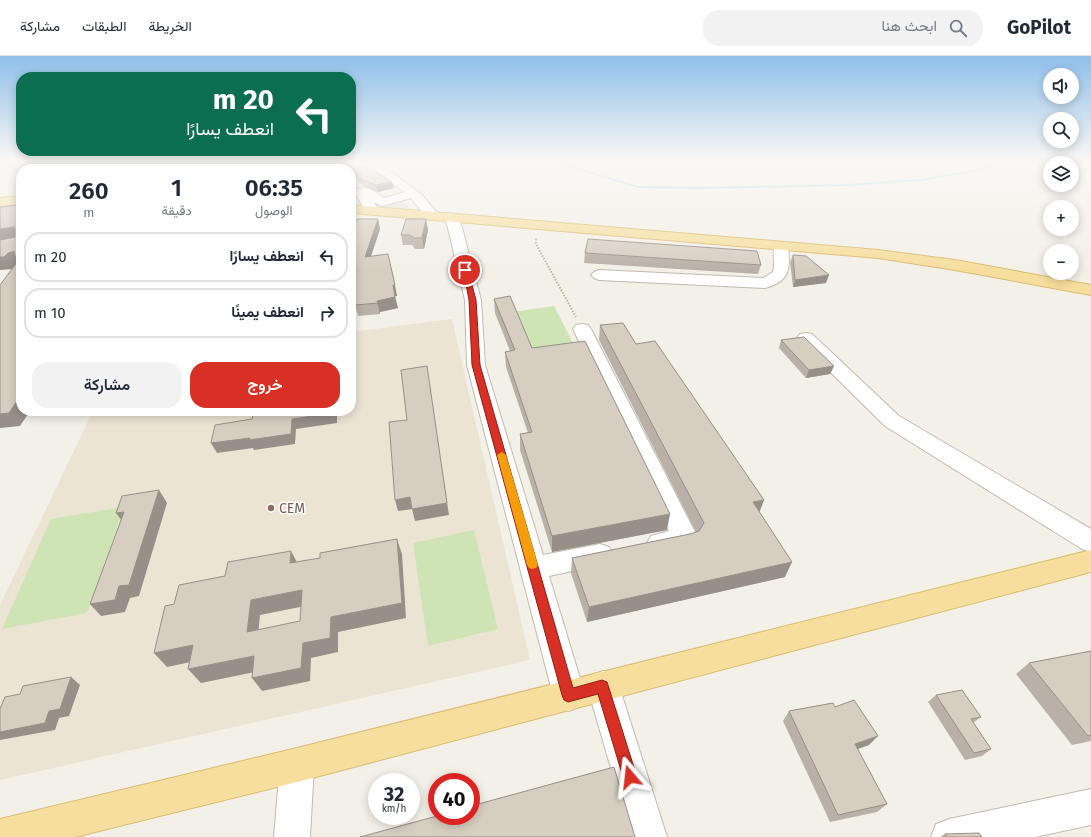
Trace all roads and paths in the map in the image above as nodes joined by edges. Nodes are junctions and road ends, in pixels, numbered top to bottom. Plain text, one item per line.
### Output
1 (401, 197) edge
2 (417, 197) edge
3 (16, 200) edge
4 (0, 202) edge
5 (377, 204) junction
6 (356, 208) edge
7 (441, 216) junction
8 (538, 226) junction
9 (781, 246) junction
10 (599, 275) dead end
11 (1091, 290) edge
12 (582, 329) joint
13 (806, 338) edge
14 (1091, 542) edge
15 (639, 547) edge
16 (617, 552) edge
17 (1091, 561) edge
18 (533, 568) junction
19 (602, 686) junction
20 (568, 695) junction
21 (297, 765) junction
22 (1091, 807) edge
23 (0, 837) edge
24 (292, 837) edge
25 (649, 837) edge
26 (949, 837) edge

1 - 5 street
2 - 7 street
3 - 4 main road
5 - 6 main road
5 - 7 main road
7 - 8 main road
7 - 18 street
8 - 9 main road
8 - 12 path
9 - 10 street
9 - 11 main road
12 - 15 street
13 - 14 street
16 - 18 street
17 - 19 main road
18 - 20 street
19 - 20 main road
19 - 25 street
20 - 21 main road
21 - 23 main road
21 - 24 street
22 - 26 street

